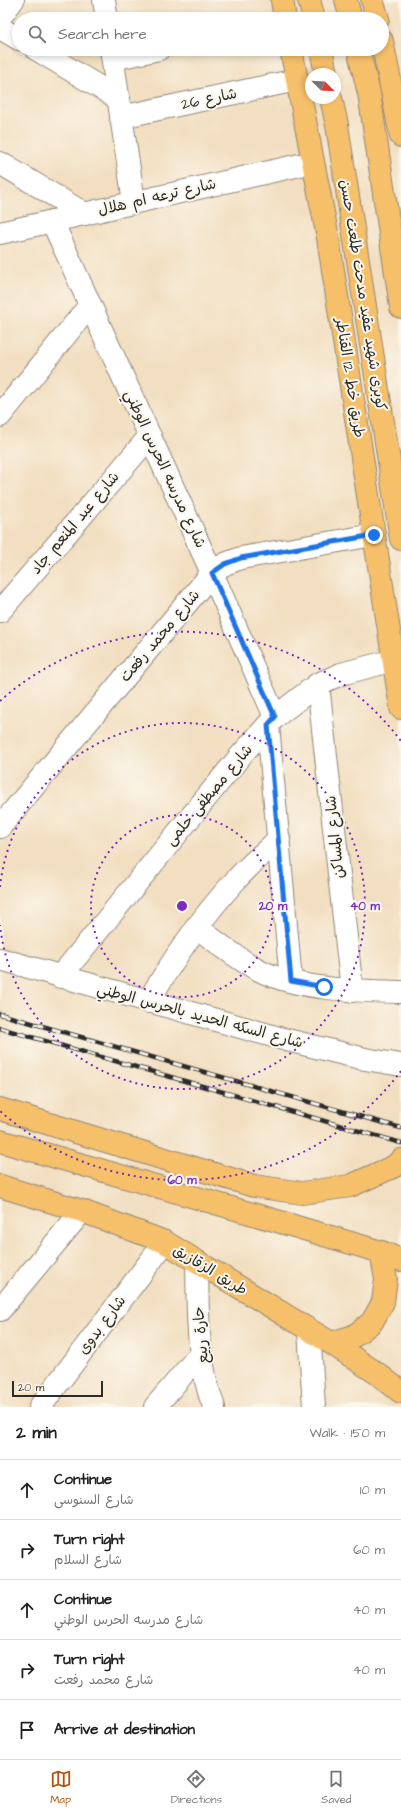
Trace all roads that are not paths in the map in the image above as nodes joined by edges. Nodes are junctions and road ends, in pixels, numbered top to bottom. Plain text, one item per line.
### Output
1 (12, 0) edge
2 (104, 0) edge
3 (282, 0) edge
4 (309, 0) edge
5 (346, 0) edge
6 (372, 0) edge
7 (106, 12) edge
8 (284, 12) edge
9 (312, 12) edge
10 (349, 12) edge
11 (376, 12) edge
12 (0, 17) edge
13 (0, 28) edge
14 (12, 35) edge
15 (46, 56) edge
16 (112, 56) edge
17 (292, 56) edge
18 (322, 56) edge
19 (360, 56) edge
20 (385, 56) edge
21 (325, 68) edge
22 (297, 80) junction
23 (332, 104) edge
24 (120, 108) junction
25 (401, 136) edge
26 (313, 162) junction
27 (0, 163) edge
28 (134, 202) junction
29 (85, 214) junction
30 (52, 221) junction
31 (3, 235) edge
32 (90, 305) junction
33 (401, 307) edge
34 (0, 416) edge
35 (150, 436) junction
36 (374, 535) junction
37 (401, 539) edge
38 (212, 573) junction
39 (0, 611) edge
40 (394, 660) junction
41 (318, 684) junction
42 (401, 708) edge
43 (271, 721) junction
44 (0, 827) edge
45 (279, 839) junction
46 (196, 927) junction
47 (0, 959) edge
48 (60, 977) junction
49 (291, 981) junction
50 (352, 990) junction
51 (401, 992) edge
52 (148, 1002) junction
53 (401, 1065) edge
54 (0, 1110) edge
55 (0, 1141) edge
56 (401, 1160) edge
57 (0, 1186) edge
58 (82, 1211) junction
59 (165, 1242) junction
60 (391, 1256) edge
61 (197, 1262) junction
62 (0, 1310) edge
63 (309, 1330) junction
64 (331, 1343) junction
65 (201, 1353) junction
66 (401, 1392) edge
67 (40, 1407) edge
68 (155, 1407) edge
69 (214, 1407) edge
70 (314, 1407) edge

1 - 12 street
2 - 7 street
3 - 8 main road
4 - 9 main road
5 - 10 main road
6 - 11 main road
13 - 14 street
15 - 24 street
16 - 24 street
17 - 22 main road, طريق خط 12 القناطر
18 - 21 main road
19 - 33 main road
20 - 25 main road
22 - 24 street, شارع 26
22 - 26 main road, طريق خط 12 القناطر
23 - 37 main road, كوبرى شهيد عقيد مدحت طلعت حسن
24 - 28 street
26 - 28 street, شارع ترعه ام هلال
26 - 36 main road, طريق خط 12 القناطر
27 - 29 street
28 - 29 street, شارع ترعه ام هلال
29 - 30 street, شارع ترعه ام هلال
30 - 31 street, شارع ترعه ام هلال
30 - 32 street, شارع مدرسه الحرس الوطني
32 - 34 street
32 - 35 street, شارع مدرسه الحرس الوطني
35 - 38 street, شارع مدرسه الحرس الوطني
35 - 39 street, شارع عبد المنعم جاد
36 - 38 street, شارع محمد رفعت
36 - 40 main road, طريق خط 12 القناطر
38 - 43 street, شارع مدرسه الحرس الوطني
38 - 44 street, شارع محمد رفعت
40 - 41 street, شارع مصطفى حلمى
40 - 42 main road, طريق خط 12 القناطر
41 - 43 street, شارع مصطفى حلمى
41 - 50 street, شارع المساكن
43 - 45 street, شارع مدرسه الحرس الوطني
43 - 48 street, شارع مصطفى حلمى
45 - 46 street
45 - 49 street, شارع مدرسه الحرس الوطني
46 - 49 street
46 - 52 street
47 - 48 street, شارع السكه الحديد بالحرس الوطني
48 - 52 street, شارع السكه الحديد بالحرس الوطني
49 - 50 street
50 - 51 street
52 - 53 street, شارع السكه الحديد بالحرس الوطني
54 - 56 main road
55 - 60 main road
57 - 58 main road, طريق الزقازيق
58 - 59 main road, طريق الزقازيق
58 - 62 street
59 - 61 main road, طريق الزقازيق
59 - 67 street, شارع بدوى
60 - 64 main road
61 - 63 main road, طريق الزقازيق
61 - 65 street, حارة ربيع
63 - 64 main road, طريق الزقازيق
63 - 70 street
64 - 66 main road, طريق الزقازيق
65 - 68 street
65 - 69 street, حارة ربيع

